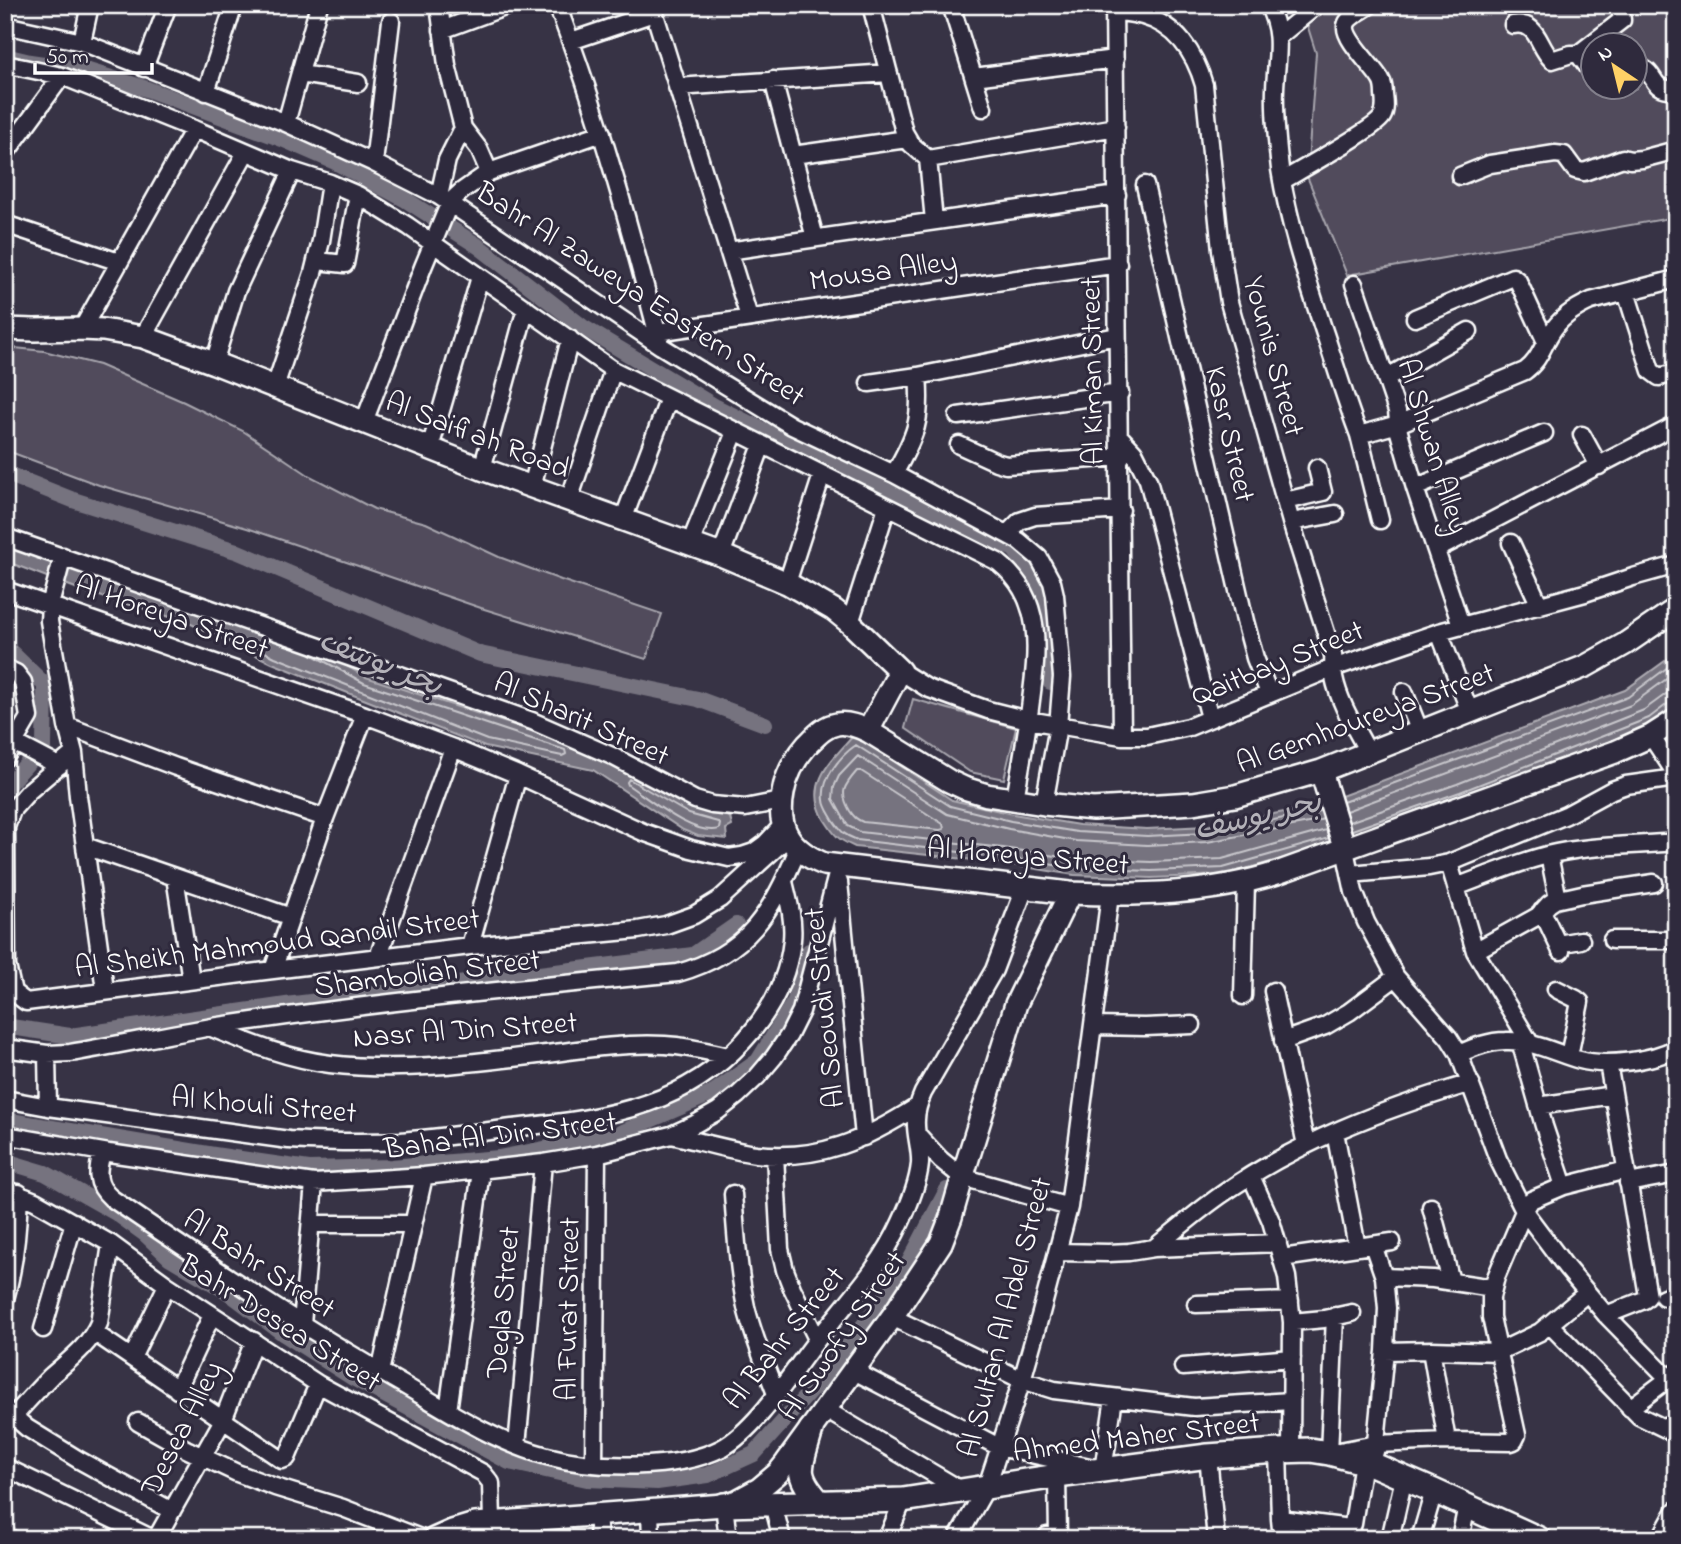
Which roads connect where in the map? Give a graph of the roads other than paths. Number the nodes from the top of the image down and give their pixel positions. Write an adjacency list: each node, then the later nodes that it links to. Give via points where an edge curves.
1 (90, 5): 22 (street)
2 (168, 5): 27 (street)
3 (234, 5): 37 (street)
4 (319, 5): 29 (street)
5 (439, 5): 19 (street)
6 (510, 5): 19 (street)
7 (557, 5): 21 (street)
8 (871, 5): 28 (street)
9 (951, 5): 32 (street)
10 (1268, 5): 20 (street)
11 (1317, 5): 20 (street)
12 (1370, 5): 54 (street, via 1346,28 1383,83 1381,119)
13 (1620, 5): 23 (street, via 1622,20)
14 (1114, 8): 25 (street, Al Kiman Street); 113 (street, Younis Street, via 1171,30 1200,69 1227,289)
15 (653, 9): 21 (street); 35 (street)
16 (391, 22): 50 (street)
17 (5, 25): 22 (street, Bahr Al Zaweya Eastern Street)
18 (1513, 25): 23 (street, via 1532,28 1552,60)
19 (442, 30): 42 (street)
20 (1278, 37): 54 (street, via 1275,89)
21 (571, 41): 43 (street)
22 (82, 42): 27 (street, Bahr Al Zaweya Eastern Street)
23 (1578, 54): 24 (street)
24 (1580, 57)
25 (1115, 59): 32 (street); 40 (street, Al Kiman Street)
26 (7, 67): 31 (street, Bahr Al Zaweya Eastern Street)
27 (144, 68): 37 (street, Bahr Al Zaweya Eastern Street)
28 (888, 73): 33 (street); 44 (street)
29 (300, 74): 34 (street); 39 (street)
30 (1650, 75): 36 (street, via 1664,90)
31 (62, 76): 41 (street, Bahr Al Zaweya Eastern Street); 47 (street)
32 (974, 77): 38 (street)
33 (773, 80): 35 (street); 48 (street)
34 (358, 83)
35 (677, 87): 64 (street)
36 (1676, 89)
37 (206, 92): 39 (street, Bahr Al Zaweya Eastern Street)
38 (983, 108)
39 (286, 124): 50 (street, Bahr Al Zaweya Eastern Street)
40 (1116, 127): 49 (street); 58 (street, Al Kiman Street)
41 (194, 128): 46 (street, Bahr Al Zaweya Eastern Street); 66 (street)
42 (463, 128): 52 (street); 59 (street, via 447,160)
43 (601, 133): 52 (street); 81 (street)
44 (907, 139): 48 (street); 49 (street)
45 (1676, 150): 53 (street, via 1642,159 1623,158 1584,172 1575,170 1564,155 1555,154 1490,164)
46 (246, 152): 51 (street, Bahr Al Zaweya Eastern Street); 79 (street)
47 (5, 154)
48 (793, 155): 62 (street)
49 (928, 159): 60 (street)
50 (374, 163): 59 (street, Bahr Al Zaweya Eastern Street)
51 (292, 171): 55 (street, Bahr Al Zaweya Eastern Street); 83 (street, via 236,291)
52 (489, 172): 59 (street)
53 (1460, 176)
54 (1282, 181): 98 (street, via 1296,246)
55 (330, 183): 57 (street, Bahr Al Zaweya Eastern Street); 65 (street)
56 (1145, 185): 140 (street, Kasr Street, via 1245,621)
57 (358, 195): 63 (street, Bahr Al Zaweya Eastern Street); 65 (street, via 345,264)
58 (1117, 195): 60 (street); 67 (street, Al Kiman Street)
59 (445, 199): 63 (street); 81 (street, Bahr Al Zaweya Eastern Street)
60 (934, 221): 62 (street)
61 (5, 224): 66 (street)
62 (815, 238): 64 (street)
63 (432, 244): 68 (street, Bahr Al Zaweya Eastern Street); 93 (street)
64 (728, 251): 73 (street)
65 (317, 261): 89 (street)
66 (120, 262): 76 (street)
67 (1118, 264): 73 (street, Mousa Alley); 78 (street, Al Kiman Street)
68 (480, 277): 72 (street, Bahr Al Zaweya Eastern Street); 103 (street)
69 (1676, 279): 71 (street)
70 (1354, 284): 87 (street, Al Shwan Alley)
71 (1626, 292): 82 (street, via 1579,306 1560,321); 85 (street, via 1651,371 1659,377)
72 (526, 308): 80 (street, Bahr Al Zaweya Eastern Street); 106 (street)
73 (749, 317): 81 (street, Mousa Alley)
74 (1415, 318): 82 (street, via 1510,277 1518,281)
75 (5, 329): 76 (street, Al Saifiah Road)
76 (82, 329): 79 (street, Al Saifiah Road)
77 (1469, 331): 87 (street)
78 (1117, 336): 86 (street); 90 (street, Al Kiman Street)
79 (144, 337): 83 (street, Al Saifiah Road)
80 (570, 339): 84 (street, Bahr Al Zaweya Eastern Street); 110 (street)
81 (659, 339): 108 (street, Bahr Al Zaweya Eastern Street, via 792,426)
82 (1546, 342): 94 (street, via 1525,371)
83 (214, 363): 89 (street, Al Saifiah Road)
84 (612, 370): 91 (street, Bahr Al Zaweya Eastern Street); 112 (street)
85 (1676, 373)
86 (918, 376): 88 (street); 108 (street, via 916,429)
87 (1386, 378): 94 (street, Al Shwan Alley)
88 (869, 383)
89 (275, 387): 93 (street, Al Saifiah Road)
90 (1120, 393): 92 (street); 100 (street, Al Kiman Street)
91 (669, 398): 96 (street, Bahr Al Zaweya Eastern Street); 117 (street)
92 (958, 416)
93 (364, 422): 103 (street, Al Saifiah Road)
94 (1398, 424): 98 (street); 111 (street, Al Shwan Alley)
95 (1676, 425): 105 (street)
96 (735, 432): 102 (street, Bahr Al Zaweya Eastern Street); 123 (street)
97 (1544, 433): 111 (street)
98 (1359, 435): 118 (street)
99 (1582, 435): 105 (street)
100 (1120, 437): 104 (street, Al Kiman Street); 143 (street, via 1134,452 1148,480)
101 (959, 444): 104 (street, via 1006,465)
102 (762, 445): 109 (street, Bahr Al Zaweya Eastern Street); 125 (street)
103 (430, 448): 106 (street, Al Saifiah Road)
104 (1121, 457): 115 (street, Al Kiman Street)
105 (1599, 466): 124 (street)
106 (482, 468): 110 (street, Al Saifiah Road)
107 (1317, 468): 113 (street, via 1323,492)
108 (894, 474): 120 (street, Bahr Al Zaweya Eastern Street)
109 (822, 475): 114 (street, Bahr Al Zaweya Eastern Street); 128 (street)
110 (532, 487): 112 (street, Al Saifiah Road)
111 (1415, 488): 124 (street, Al Shwan Alley)
112 (569, 500): 117 (street, Al Saifiah Road)
113 (1285, 501): 119 (street, Younis Street)
114 (887, 507): 133 (street); 144 (street, Bahr Al Zaweya Eastern Street, via 998,562 1017,581 1030,604 1036,639)
115 (1121, 510): 120 (street, via 1035,516 1020,521); 150 (street, Al Kiman Street)
116 (1335, 514): 119 (street)
117 (623, 520): 123 (street, Al Saifiah Road)
118 (1380, 520)
119 (1291, 522): 137 (street, Younis Street, via 1333,655)
120 (1007, 534): 147 (street, Bahr Al Zaweya Eastern Street, via 1039,558 1052,582 1062,664)
121 (5, 537): 126 (street, Al Sharit Street)
122 (1511, 543): 131 (street)
123 (690, 544): 125 (street, Al Saifiah Road)
124 (1436, 550): 134 (street, Al Shwan Alley)
125 (720, 555): 128 (street, Al Saifiah Road)
126 (62, 559): 130 (street); 162 (street, Al Sharit Street, via 532,721 612,755 695,800 746,808)
127 (1676, 565): 131 (street, Qaitbay Street)
128 (787, 583): 133 (street, Al Saifiah Road)
129 (5, 590): 130 (street, Al Horeya Street)
130 (50, 605): 142 (street, Al Horeya Street); 146 (street, via 51,638)
131 (1540, 606): 134 (street, Qaitbay Street)
132 (1676, 609): 141 (street, Al Gemhoureya Street, via 1592,663)
133 (850, 623): 138 (street, Al Saifiah Road)
134 (1461, 625): 135 (street, Qaitbay Street)
135 (1439, 632): 137 (street, Qaitbay Street); 141 (street)
136 (5, 668): 152 (street, via 23,682 29,717)
137 (1333, 668): 140 (street, Qaitbay Street); 154 (street, Younis Street, via 1341,698)
138 (900, 671): 144 (street, Qaitbay Street, via 937,692); 148 (street)
139 (1404, 692): 149 (street)
140 (1269, 693): 143 (street, Qaitbay Street)
141 (1470, 712): 149 (street, Al Gemhoureya Street)
142 (365, 715): 153 (street, Al Horeya Street); 164 (street)
143 (1210, 718): 150 (street, Qaitbay Street, via 1169,732)
144 (1028, 720): 147 (street, Qaitbay Street); 161 (street, Bahr Al Zaweya Eastern Street)
145 (1676, 720): 151 (street, Al Horeya Street)
146 (67, 726): 155 (street); 164 (street)
147 (1058, 726): 150 (street, Qaitbay Street); 163 (street, Bahr Al Zaweya Eastern Street)
148 (868, 731): 161 (street, Al Gemhoureya Street, via 964,788); 162 (street, Al Gemhoureya Street, via 837,724 819,732 796,757 785,778)
149 (1420, 732): 154 (street, Al Gemhoureya Street)
150 (1122, 736)
151 (1651, 736): 159 (street); 167 (street, Al Horeya Street)
152 (10, 743): 156 (street); 157 (street)
153 (453, 748): 158 (street, Al Horeya Street); 191 (street)
154 (1368, 752): 160 (street, Al Gemhoureya Street)
155 (74, 753): 157 (street, Al Sheikh Mahmoud Qandil Street); 168 (street)
156 (5, 758)
157 (59, 766): 196 (street, Al Sheikh Mahmoud Qandil Street, via 12,810 6,827 6,966 13,992 26,1002)
158 (518, 775): 165 (street, Al Horeya Street, via 643,832 729,858); 189 (street)
159 (1676, 776): 170 (street, via 1612,790 1566,816)
160 (1324, 778): 163 (street, Al Gemhoureya Street, via 1193,803 1093,809); 167 (street)
161 (1015, 800): 163 (street, Al Gemhoureya Street)
162 (781, 801): 165 (street)
163 (1044, 804)
164 (325, 818): 183 (street)
165 (789, 837): 171 (street, Al Horeya Street, via 810,858); 174 (street, Shamboliah Street); 189 (street, Al Sheikh Mahmoud Qandil Street, via 720,899 666,925)
166 (1676, 842): 169 (street)
167 (1343, 844): 172 (street); 175 (street, Al Horeya Street)
168 (85, 846): 173 (street); 196 (street)
169 (1549, 855): 177 (street); 181 (street)
170 (1449, 863): 172 (street); 177 (street)
171 (838, 870): 178 (street, Al Horeya Street); 185 (street, Baha' Al Din Street); 221 (street, Al Seoudi Street)
172 (1350, 874): 193 (street, via 1366,922)
173 (175, 877): 183 (street); 194 (street)
174 (784, 882): 184 (street, Al Khouli Street); 201 (street, Shamboliah Street, via 764,917 735,947 678,974 522,988)
175 (1246, 882): 180 (street, Al Horeya Street); 198 (street)
176 (1654, 883): 181 (street)
177 (1455, 887): 190 (street)
178 (1025, 888): 179 (street, Al Horeya Street); 214 (street, Al Bahr Street, via 994,970)
179 (1070, 893): 180 (street, Al Horeya Street); 231 (street, Al Swofy Street, via 1016,1004)
180 (1111, 895): 200 (street, Al Sultan Al Adel Street)
181 (1558, 900): 182 (street)
182 (1542, 911): 186 (street, via 1559,947); 190 (street)
183 (291, 917): 192 (street)
184 (792, 921): 185 (street); 208 (street, Al Khouli Street, via 780,988 754,1030)
185 (823, 927): 220 (street, Baha' Al Din Street, via 801,1011 774,1056 718,1111)
186 (1581, 940)
187 (1612, 940): 188 (street)
188 (1676, 940)
189 (470, 946): 191 (street, Al Sheikh Mahmoud Qandil Street)
190 (1475, 951): 203 (street)
191 (378, 957): 192 (street, Al Sheikh Mahmoud Qandil Street)
192 (273, 970): 194 (street, Al Sheikh Mahmoud Qandil Street)
193 (1396, 977): 202 (street, via 1325,1026); 207 (street)
194 (191, 980): 196 (street, Al Sheikh Mahmoud Qandil Street)
195 (1556, 989): 209 (street, via 1580,1002)
196 (106, 990)
197 (1273, 991): 202 (street)
198 (1243, 996)
199 (1192, 1025): 200 (street)
200 (1094, 1026): 237 (street, Al Sultan Al Adel Street)
201 (211, 1027): 206 (street, Shamboliah Street, via 70,1054); 208 (street, Nasr Al Din Street, via 284,1055 354,1066 468,1063 635,1044)
202 (1283, 1041): 222 (street)
203 (1525, 1042): 207 (street, via 1489,1042); 209 (street); 216 (street)
204 (5, 1048): 206 (street, Shamboliah Street)
205 (1676, 1048): 210 (street)
206 (47, 1054): 215 (street)
207 (1459, 1054): 211 (street)
208 (728, 1056): 215 (street, Al Khouli Street, via 673,1093 622,1110 547,1124 401,1140 289,1140)
209 (1569, 1056): 210 (street)
210 (1608, 1063): 212 (street)
211 (1471, 1083): 217 (street); 239 (street, via 1498,1159)
212 (1613, 1095): 216 (street); 232 (street)
213 (5, 1099): 215 (street, Al Khouli Street)
214 (918, 1106): 218 (street, Al Bahr Street); 221 (street)
215 (48, 1107)
216 (1538, 1107): 234 (street)
217 (1335, 1132): 222 (street); 245 (street)
218 (917, 1134): 231 (street); 267 (street, Al Bahr Street, via 920,1164 901,1222 871,1273)
219 (5, 1135): 223 (street, Baha' Al Din Street)
220 (671, 1135): 224 (street, Baha' Al Din Street); 225 (street)
221 (864, 1137): 225 (street, via 821,1151)
222 (1306, 1145): 230 (street)
223 (102, 1152): 233 (street, Baha' Al Din Street); 263 (street, Al Bahr Street, via 98,1177 111,1198)
224 (597, 1154): 226 (street, Baha' Al Din Street); 300 (street, Al Furat Street)
225 (775, 1155): 267 (street, via 780,1249 792,1288)
226 (543, 1163): 227 (street, Baha' Al Din Street); 293 (street, Degla Street)
227 (481, 1171): 229 (street, Baha' Al Din Street); 286 (street)
228 (1676, 1174): 232 (street)
229 (424, 1176): 233 (street, Baha' Al Din Street); 242 (street)
230 (1251, 1176): 246 (street); 247 (street)
231 (962, 1177): 237 (street); 261 (street, Al Swofy Street, via 941,1243)
232 (1627, 1177): 234 (street); 259 (street, via 1648,1296)
233 (314, 1183): 241 (street)
234 (1563, 1186): 239 (street, via 1531,1200)
235 (12, 1191): 240 (street, Bahr Desea Street); 254 (street, via 16,1244)
236 (733, 1194): 281 (street, via 746,1309)
237 (1069, 1207): 248 (street, Al Sultan Al Adel Street)
238 (1431, 1207): 250 (street)
239 (1524, 1212): 252 (street); 253 (street)
240 (74, 1222): 244 (street, Bahr Desea Street); 265 (street)
241 (311, 1224): 242 (street); 263 (street)
242 (414, 1224): 276 (street)
243 (1392, 1242): 245 (street)
244 (111, 1244): 251 (street, Bahr Desea Street); 266 (street)
245 (1365, 1246): 247 (street); 249 (street)
246 (1154, 1248): 247 (street); 248 (street, via 1108,1254)
247 (1280, 1250): 255 (street)
248 (1057, 1252): 278 (street, Al Sultan Al Adel Street)
249 (1384, 1278): 250 (street); 270 (street)
250 (1451, 1281): 252 (street)
251 (167, 1285): 258 (street, Bahr Desea Street); 272 (street)
252 (1493, 1288): 271 (street, via 1491,1317)
253 (1587, 1293): 259 (street); 264 (street)
254 (5, 1299)
255 (1290, 1301): 256 (street); 262 (street)
256 (1195, 1304)
257 (1352, 1312): 260 (street)
258 (212, 1315): 268 (street, Bahr Desea Street); 280 (street)
259 (1606, 1315): 277 (street)
260 (1335, 1316): 262 (street); 296 (street)
261 (892, 1317): 275 (street, Al Swofy Street); 278 (street)
262 (1292, 1322): 273 (street)
263 (302, 1324): 276 (street, Al Bahr Street)
264 (1550, 1325): 271 (street); 284 (street)
265 (43, 1329)
266 (95, 1333): 272 (street); 287 (street)
267 (817, 1339): 281 (street, Al Bahr Street)
268 (254, 1341): 279 (street, Bahr Desea Street); 288 (street, Desea Alley)
269 (1431, 1350): 270 (street); 271 (street); 292 (street)
270 (1385, 1352): 299 (street)
271 (1498, 1352): 292 (street, via 1517,1435 1514,1441)
272 (132, 1358): 280 (street)
273 (1292, 1358): 274 (street); 283 (street)
274 (1183, 1367)
275 (854, 1371): 285 (street, Al Swofy Street); 294 (street)
276 (380, 1372): 286 (street, Al Bahr Street)
277 (1674, 1378): 284 (street)
278 (1022, 1380): 282 (street, via 1054,1390); 294 (street, Al Sultan Al Adel Street)
279 (318, 1384): 288 (street, via 285,1460); 318 (street, Bahr Desea Street, via 484,1473 491,1483)
280 (177, 1390): 288 (street)
281 (776, 1394): 300 (street, Al Bahr Street, via 740,1435 704,1455 638,1465)
282 (1114, 1398): 283 (street, via 1194,1407); 302 (street)
283 (1291, 1401): 295 (street)
284 (1630, 1408): 291 (street)
285 (826, 1410): 290 (street, Al Swofy Street); 306 (street)
286 (448, 1411): 293 (street, Al Bahr Street)
287 (9, 1413): 313 (street, via 79,1460)
288 (223, 1420): 298 (street, Desea Alley)
289 (138, 1422): 298 (street)
290 (811, 1430): 309 (main road, via 801,1473); 310 (street, Al Swofy Street, via 769,1482)
291 (1676, 1434)
292 (1447, 1441): 299 (street)
293 (517, 1446): 300 (street, Al Bahr Street)
294 (999, 1447): 302 (street); 305 (street, Al Sultan Al Adel Street)
295 (1284, 1450): 296 (main road, Ahmed Maher Street); 297 (main road, Ahmed Maher Street); 317 (street)
296 (1329, 1453): 299 (main road, Ahmed Maher Street)
297 (1208, 1456): 302 (main road, Ahmed Maher Street); 332 (street)
298 (203, 1457): 313 (street, Desea Alley); 323 (street)
299 (1371, 1457): 304 (main road, Ahmed Maher Street); 317 (street, via 1352,1527)
300 (594, 1464)
301 (5, 1467): 320 (street)
302 (1103, 1470): 303 (main road, Ahmed Maher Street)
303 (1057, 1476): 305 (main road, Ahmed Maher Street); 331 (street, via 1058,1535)
304 (1404, 1478): 307 (main road, Ahmed Maher Street); 334 (street)
305 (987, 1486): 306 (main road, Ahmed Maher Street); 330 (street, Al Sultan Al Adel Street)
306 (961, 1490): 308 (main road, Ahmed Maher Street)
307 (1434, 1491): 312 (main road, Ahmed Maher Street); 335 (street)
308 (904, 1500): 309 (main road, Ahmed Maher Street); 329 (street)
309 (820, 1503): 311 (main road, Ahmed Maher Street)
310 (724, 1504): 311 (main road, Ahmed Maher Street); 315 (street, Al Swofy Street); 327 (street)
311 (773, 1504): 328 (street)
312 (1467, 1506): 321 (main road, Ahmed Maher Street); 336 (street)
313 (172, 1510): 320 (street, Desea Alley)
314 (1676, 1510): 337 (street)
315 (650, 1511): 316 (street, Al Swofy Street); 326 (street)
316 (597, 1515): 318 (street, Al Swofy Street); 325 (street)
317 (1280, 1519): 333 (street)
318 (492, 1522): 324 (street, Al Swofy Street)
319 (5, 1536): 322 (street)
320 (158, 1538)
321 (1535, 1538)
322 (11, 1539)
323 (423, 1539)
324 (434, 1539)
325 (599, 1539)
326 (651, 1539)
327 (728, 1539)
328 (782, 1539)
329 (887, 1539)
330 (957, 1539)
331 (1047, 1539)
332 (1216, 1539)
333 (1282, 1539)
334 (1390, 1539)
335 (1420, 1539)
336 (1460, 1539)
337 (1660, 1539)

